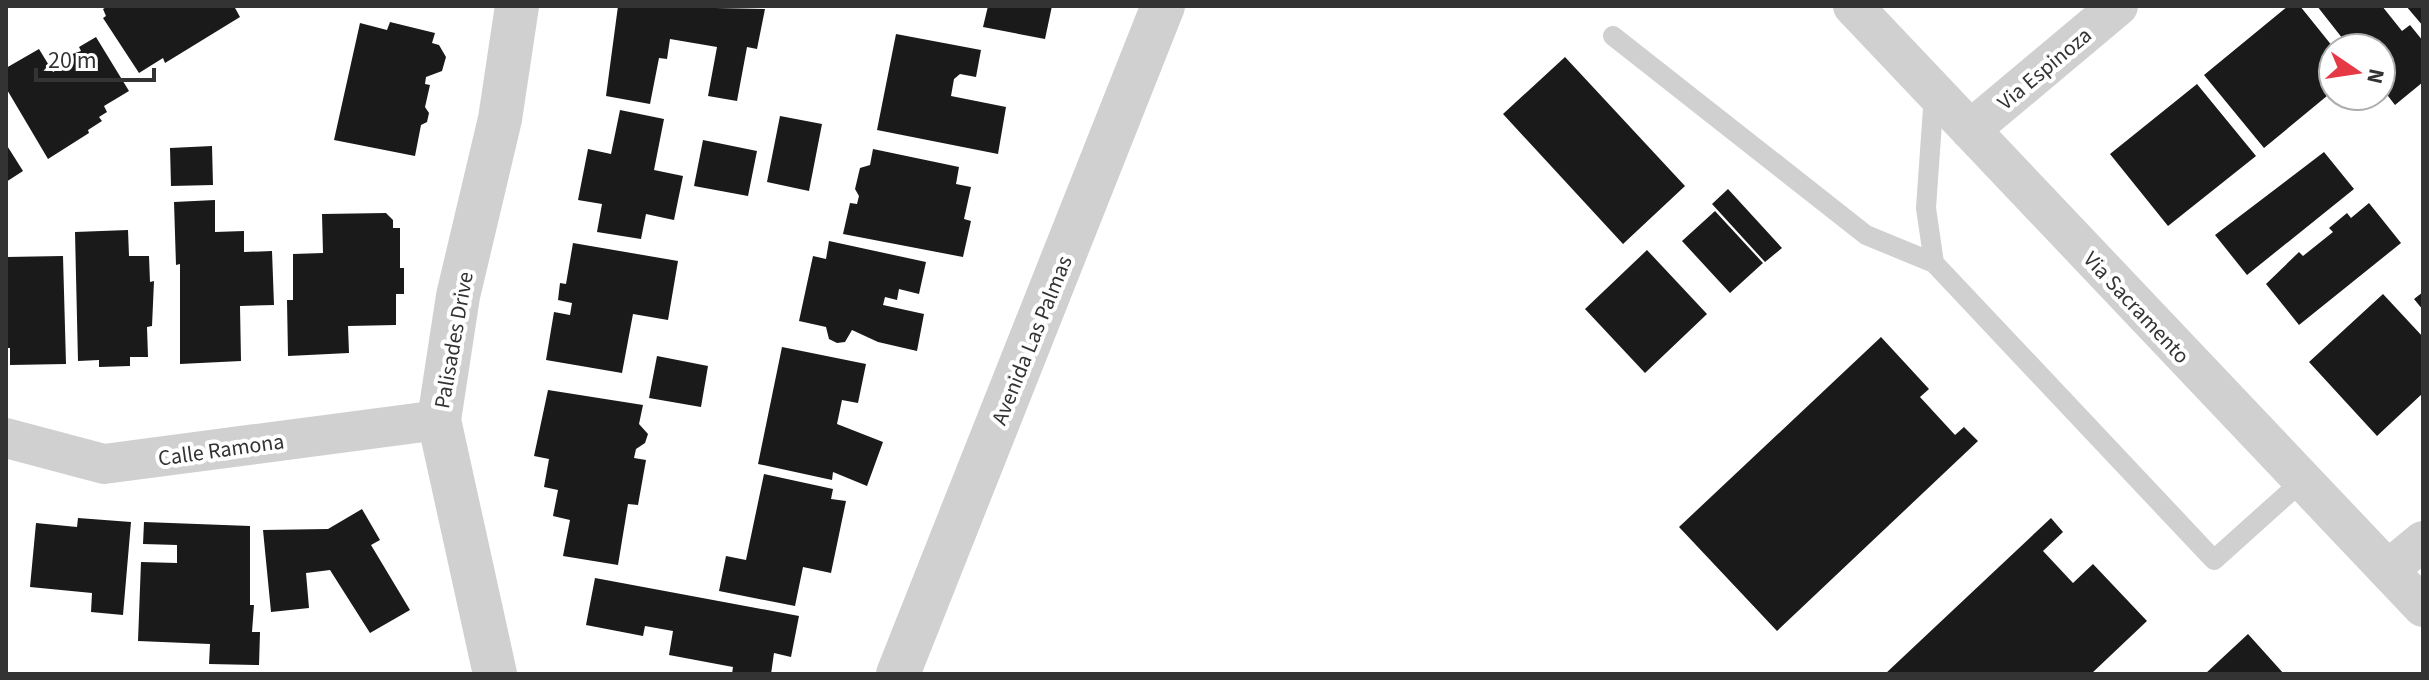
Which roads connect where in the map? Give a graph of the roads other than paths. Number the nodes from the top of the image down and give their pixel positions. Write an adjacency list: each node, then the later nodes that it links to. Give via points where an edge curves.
1 (517, 6): 9 (street, Palisades Drive, via 500,119 458,296)
2 (1163, 6): 16 (street, Avenida Las Palmas)
3 (1853, 6): 6 (street, Via Sacramento)
4 (2118, 6): 7 (street, Via Espinoza)
5 (1613, 36): 8 (lane, via 1866,235)
6 (1934, 94): 7 (street, Via Sacramento); 8 (lane, via 1926,208)
7 (1970, 130): 11 (street, Via Sacramento)
8 (1934, 263): 11 (lane, via 2214,560)
9 (439, 420): 10 (street, Calle Ramona, via 104,464); 15 (street, Palisades Drive)
10 (6, 438)
11 (2302, 481): 13 (street, Via Sacramento)
12 (2423, 541): 13 (street)
13 (2388, 570): 14 (street, Via Sacramento)
14 (2423, 607)
15 (495, 674)
16 (898, 674)

